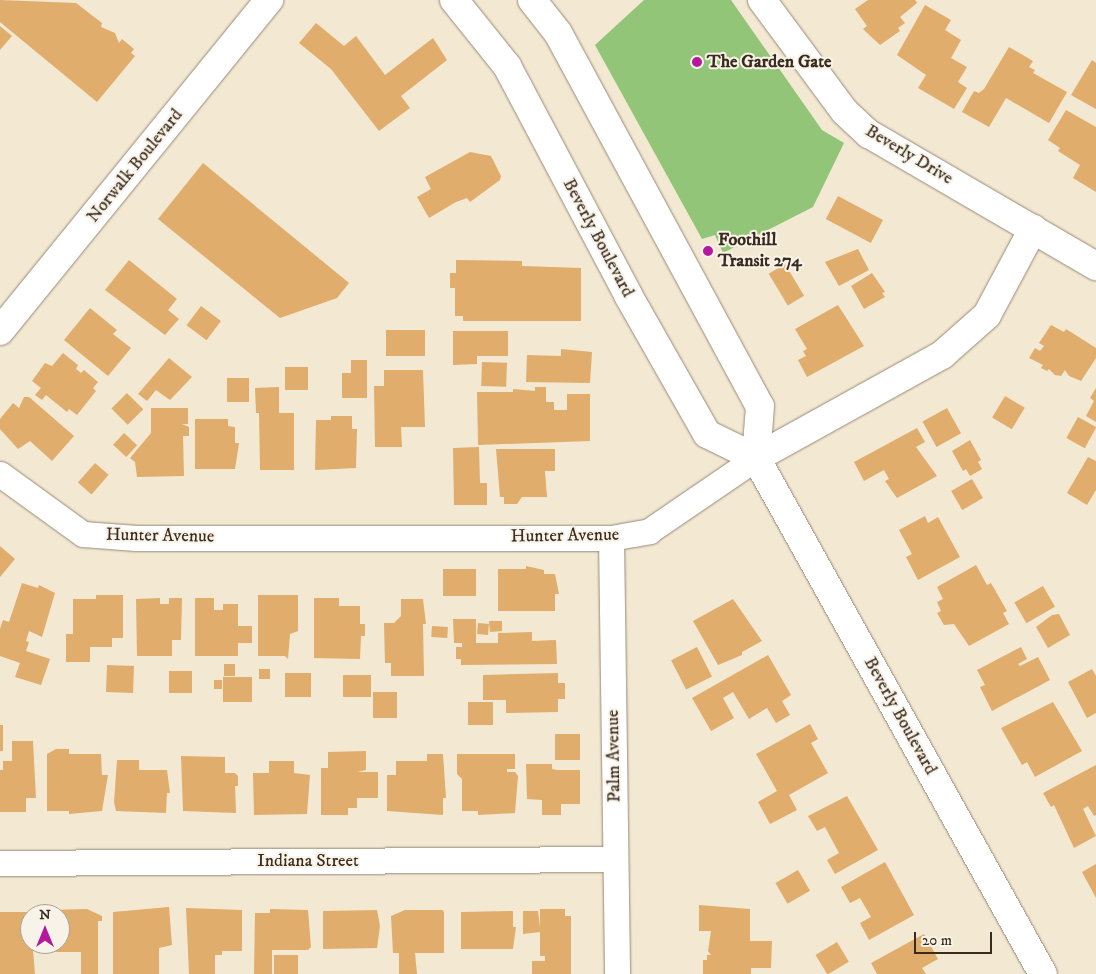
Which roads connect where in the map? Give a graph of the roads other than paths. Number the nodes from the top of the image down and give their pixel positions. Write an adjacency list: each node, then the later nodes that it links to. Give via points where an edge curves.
1 (269, 0): 7 (main road, Norwalk Boulevard)
2 (454, 0): 8 (main road, Beverly Boulevard, via 507,66 628,295 707,434)
3 (532, 0): 8 (main road, via 558,33 760,406)
4 (762, 0): 5 (main road, Beverly Drive, via 844,112 869,134)
5 (1032, 229): 6 (main road, Beverly Drive); 8 (main road, Hunter Avenue, via 987,315 942,355)
6 (1096, 266)
7 (0, 331)
8 (756, 458): 10 (street, Hunter Avenue, via 649,531); 14 (main road, Beverly Boulevard)
9 (0, 474): 10 (street, Hunter Avenue, via 83,534 136,538)
10 (611, 538): 11 (street, Palm Avenue)
11 (615, 859): 12 (street, Indiana Street); 13 (street, Palm Avenue)
12 (0, 863)
13 (617, 974)
14 (1043, 974)

